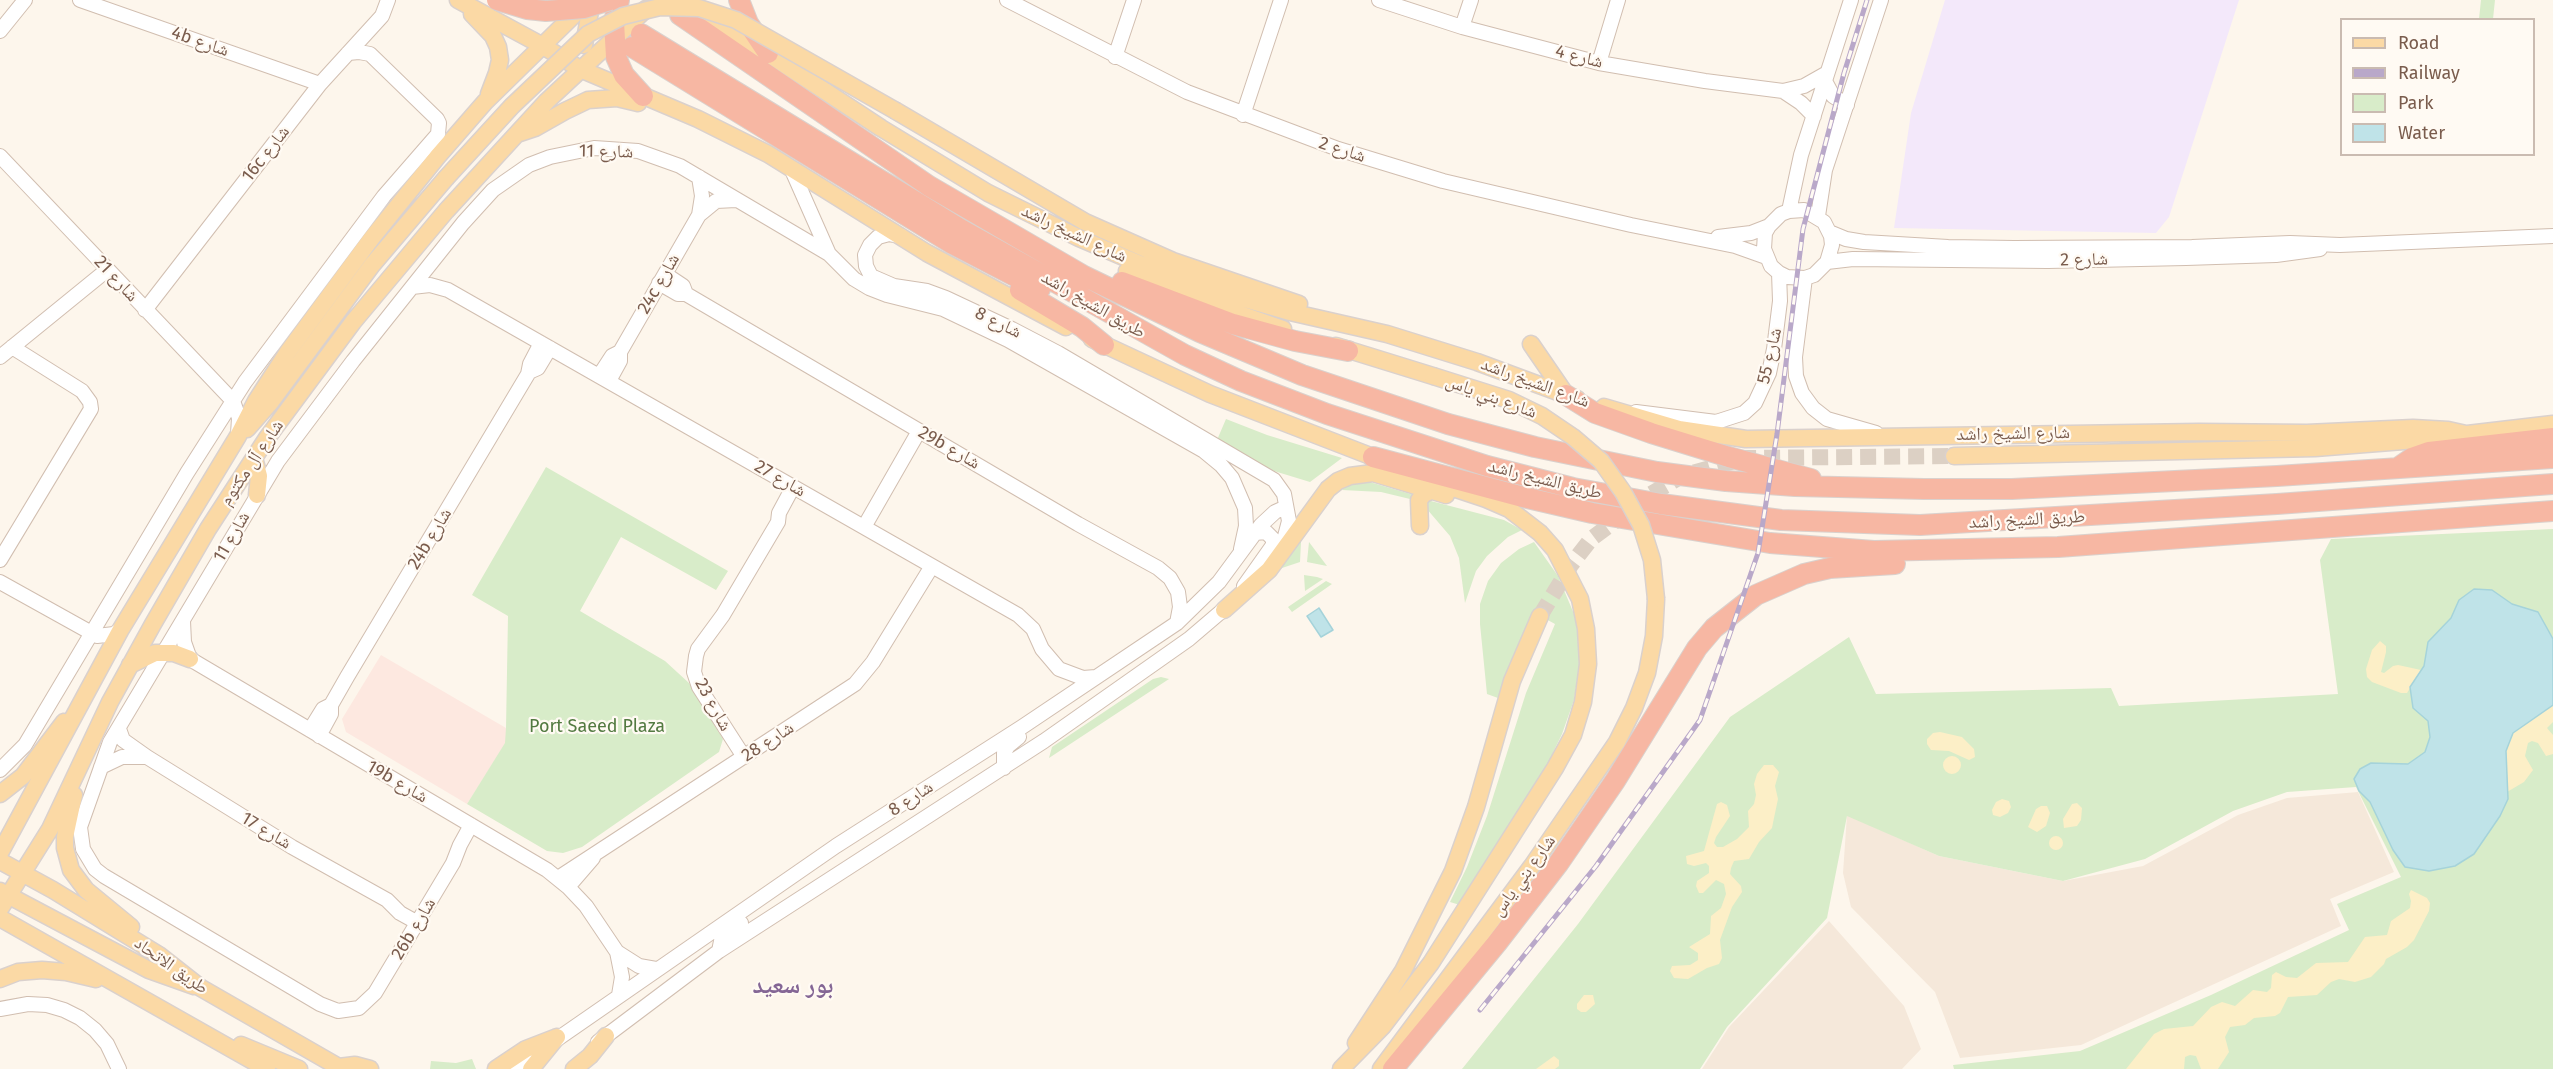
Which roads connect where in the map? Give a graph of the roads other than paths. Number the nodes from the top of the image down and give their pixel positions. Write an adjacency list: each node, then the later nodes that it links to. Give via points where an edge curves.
1 (25, 0): 23 (street)
2 (80, 0): 38 (street, 4b شارع)
3 (388, 0): 22 (street, 16c شارع, via 382,16)
4 (457, 0): 25 (main road); 42 (main road, via 485,26 498,47 497,73)
5 (497, 0): 8 (highway, bridge, via 546,11 585,8)
6 (583, 0): 25 (main road, via 550,32)
7 (591, 0): 27 (main road); 28 (main road, شارع آل مكتوم)
8 (610, 0)
9 (618, 0): 26 (highway)
10 (656, 0): 26 (main road, شارع آل مكتوم)
11 (739, 0): 30 (highway, via 748,23)
12 (1007, 0): 33 (street, شارع 2)
13 (1134, 0): 33 (street)
14 (1281, 0): 44 (street)
15 (1379, 0): 21 (street, شارع 4)
16 (1471, 0): 21 (street)
17 (1618, 0): 24 (street)
18 (1851, 0): 37 (street)
19 (1881, 0): 43 (street)
20 (683, 8): 30 (main road, شارع الشيخ راشد); 69 (highway, طريق الشيخ راشد, via 929,186)
21 (1462, 27): 32 (street, شارع 4)
22 (368, 30): 29 (street, 16c شارع); 31 (street)
23 (0, 31)
24 (1607, 35): 32 (street); 35 (street)
25 (525, 36): 28 (main road)
26 (614, 38): 27 (main road); 36 (main road, شارع آل مكتوم); 40 (highway, via 620,67)
27 (585, 42): 28 (main road); 36 (main road)
28 (543, 46): 34 (main road, شارع آل مكتوم); 36 (main road)
29 (348, 53): 31 (street); 38 (street, 16c شارع)
30 (768, 53): 51 (main road, شارع الشيخ راشد)
31 (370, 54): 86 (street, via 437,118 438,134 384,196)
32 (1575, 56): 35 (street, شارع 4)
33 (1115, 57): 44 (street, شارع 2)
34 (529, 60): 41 (main road, via 547,55 556,60 557,73); 42 (main road, شارع آل مكتوم)
35 (1599, 63): 39 (street, شارع 4)
36 (580, 69): 40 (main road); 41 (main road, شارع آل مكتوم)
37 (1826, 77): 39 (street, شارع 4); 43 (street, via 1833,96); 45 (street)
38 (320, 84): 74 (street, 16c شارع)
39 (1783, 91): 45 (street, شارع 4)
40 (643, 96): 46 (main road)
41 (547, 101): 47 (main road, شارع آل مكتوم)
42 (485, 102): 84 (main road, شارع آل مكتوم, via 377,230)
43 (1847, 105): 55 (street, via 1825,170)
44 (1243, 115): 60 (street, شارع 2, via 1437,180)
45 (1814, 116): 53 (street)
46 (698, 119): 47 (main road, via 601,98 576,105); 49 (main road)
47 (516, 134): 95 (main road, شارع آل مكتوم, via 383,284)
48 (0, 156): 67 (street, شارع 21)
49 (790, 166): 58 (main road); 63 (street)
50 (699, 177): 52 (street, شارع 11); 54 (street, 24c شارع); 64 (street, شارع 11, via 659,157 616,148 550,156 529,165 493,190)
51 (988, 193): 75 (main road, شارع الشيخ راشد, via 1079,238 1172,276 1268,306); 81 (main road, شارع بني ياس, via 1032,225 1135,274)
52 (738, 200): 54 (street, 24c شارع, via 716,201); 63 (street, شارع 11)
53 (1789, 211): 55 (street, via 1804,210); 56 (street)
54 (699, 215): 71 (street, 24c شارع)
55 (1818, 216): 57 (street)
56 (1768, 226): 60 (street, شارع 2, via 1742,236); 65 (street, via 1763,241)
57 (1829, 232): 62 (street, شارع 2, via 1855,241 1948,247); 66 (street, via 1832,245)
58 (901, 236): 78 (main road, via 1019,303); 103 (street, شارع 8, via 889,234 870,244 865,255 871,276 894,286 946,298 1058,354 1274,480 1284,495)
59 (2553, 236): 62 (street, شارع 2)
60 (1699, 238): 65 (street, شارع 2, via 1743,247)
61 (951, 243): 76 (highway, via 1077,308); 76 (highway, طريق الشيخ راشد, via 636,40); 78 (highway, via 982,268 1076,323)
62 (2340, 245): 66 (street, شارع 2, via 2292,254 2223,257)
63 (829, 254): 112 (street, via 840,268 869,288 958,315 1204,451 1232,478 1245,508 1246,526)
64 (436, 257): 72 (street, شارع 11); 73 (street, via 438,275)
65 (1766, 257): 68 (street)
66 (1827, 262): 70 (street)
67 (107, 270): 74 (street, شارع 21); 80 (street)
68 (1779, 273): 70 (street); 87 (street, شارع 55, via 1780,301 1769,373 1755,403 1744,413 1702,422 1647,412)
69 (1084, 276): 81 (highway, via 1119,280 1264,333); 99 (highway, طريق الشيخ راشد, via 1268,362 1448,424 1657,472 1760,484)
70 (1805, 278): 92 (street, شارع 55, via 1795,357 1802,393 1827,419)
71 (662, 279): 83 (street, 24c شارع, via 620,352 612,356); 89 (street, 29b شارع, via 678,294 686,294)
72 (412, 287): 73 (street, شارع 27, via 430,285); 102 (street, شارع 11, via 288,447)
73 (448, 290): 79 (street, شارع 27)
74 (145, 310): 86 (street, شارع 21)
75 (1341, 323): 85 (main road, شارع الشيخ راشد, via 1444,351); 91 (main road, bridge, via 1120,238 1043,199 736,20 699,8 660,7 623,16 588,34 512,106 446,178 337,310 263,412)
76 (1157, 341): 105 (highway, طريق الشيخ راشد, via 1298,404 1487,466 1617,497)
77 (1531, 344): 85 (main road)
78 (1104, 345): 94 (main road, via 1264,416)
79 (546, 346): 83 (street, شارع 27); 129 (street, 24b شارع, via 530,364 530,372 331,705 323,709)
80 (12, 347): 82 (street); 113 (street, via 82,392 91,409)
81 (1348, 351): 171 (main road, شارع بني ياس, bridge, via 1509,400 1573,437 1601,461 1641,525 1652,560 1656,598 1647,673 1617,742 1532,866)
82 (0, 357)
83 (604, 379): 100 (street, شارع 27)
84 (262, 390): 86 (street); 91 (main road, شارع آل مكتوم)
85 (1566, 395): 87 (main road, شارع الشيخ راشد); 99 (highway, via 1595,412 1651,434)
86 (233, 401): 91 (street, via 239,418); 121 (street)
87 (1619, 412): 92 (main road, شارع الشيخ راشد, via 1724,437)
88 (2550, 429): 90 (main road); 97 (highway, via 2429,452)
89 (920, 431): 108 (street); 119 (street, 29b شارع, via 1158,568 1178,592)
90 (2466, 434): 92 (main road, شارع الشيخ راشد, via 2413,428 2307,433); 93 (main road, via 2315,448)
91 (238, 436): 120 (main road, شارع آل مكتوم)
92 (1886, 436)
93 (1954, 456)
94 (1373, 457): 106 (main road, via 1388,467 1498,504); 111 (highway, via 1523,498 1759,541 1874,551)
95 (254, 458): 102 (main road, via 259,476); 124 (main road, شارع آل مكتوم)
96 (2553, 458): 97 (highway, طريق الشيخ راشد)
97 (2396, 470): 99 (highway, طريق الشيخ راشد, via 2012,489)
98 (2553, 484): 105 (highway, طريق الشيخ راشد, via 1966,523)
99 (1846, 488)
100 (796, 489): 108 (street, شارع 27); 130 (street, شارع 23, via 785,517 778,522 719,621 702,658 702,678)
101 (1431, 491): 106 (main road); 107 (main road, via 1419,500); 116 (main road, via 1373,473 1338,481 1328,489 1269,570)
102 (257, 495): 118 (street, شارع 11)
103 (1286, 507): 109 (street, شارع 8, via 1268,517); 116 (street, شارع 8, via 1289,521 1284,540 1262,571)
104 (2553, 511): 110 (highway)
105 (1781, 520): 111 (highway, via 1830,537)
106 (1529, 524): 170 (main road, via 1555,550 1580,599 1588,664 1573,735 1431,963 1383,1026)
107 (1420, 526)
108 (864, 527): 114 (street, شارع 27)
109 (1255, 533): 112 (street, شارع 8); 116 (street, via 1266,532 1273,545)
110 (2058, 547): 111 (highway); 172 (highway, via 2016,558 1830,568 1779,583 1734,610 1697,648 1615,781 1558,864)
111 (1979, 549)
112 (1238, 559): 119 (street, شارع 8)
113 (0, 560)
114 (928, 564): 126 (street, شارع 27, via 1026,621 1059,669 1071,675); 130 (street, شارع 28, via 919,590 855,684)
115 (0, 582): 121 (street)
116 (1229, 605): 133 (street, شارع 8, via 1172,652)
117 (1540, 616): 169 (main road, via 1512,681 1476,807 1438,905 1384,1003)
118 (183, 619): 122 (street, شارع 11); 123 (street)
119 (1177, 623): 125 (street, شارع 8)
120 (121, 629): 121 (street, via 106,637); 127 (main road, شارع آل مكتوم)
121 (91, 634): 134 (street, via 25,745)
122 (164, 653): 123 (main road); 124 (main road, via 146,656); 128 (street, شارع 11)
123 (190, 659): 129 (street, 19b شارع)
124 (129, 666): 135 (main road, شارع آل مكتوم)
125 (1111, 668): 126 (street, شارع 8); 133 (street, via 1097,686 1008,746)
126 (1096, 677): 141 (street, شارع 8)
127 (79, 710): 136 (main road, via 54,733 23,776); 138 (main road, شارع آل مكتوم)
128 (118, 729): 131 (street, شارع 17, via 123,740); 132 (street, شارع 11)
129 (314, 733): 137 (street, 19b شارع)
130 (747, 755): 142 (street, شارع 28, via 594,856)
131 (147, 757): 132 (street, via 122,757); 145 (street, شارع 17, via 292,847 387,900 400,912)
132 (101, 767): 153 (street, شارع 11, via 80,827 83,849 95,869 328,1008 359,1008)
133 (1004, 768): 146 (street, شارع 8)
134 (0, 770)
135 (75, 775): 140 (main road, شارع آل مكتوم, via 50,829); 148 (main road, via 65,837 71,870 86,890)
136 (0, 794)
137 (475, 828): 142 (street, 19b شارع); 145 (street, 26b شارع, via 460,845)
138 (0, 853)
139 (0, 861): 140 (main road, طريق الاتحاد)
140 (22, 873): 143 (main road, شارع آل مكتوم); 148 (main road, طريق الاتحاد)
141 (799, 873): 146 (street, via 771,902 722,936); 149 (street, شارع 8)
142 (563, 882): 147 (street, 19b شارع, via 586,906)
143 (3, 898): 152 (main road, via 149,970)
144 (0, 918): 151 (main road, طريق الاتحاد)
145 (421, 919): 153 (street, 26b شارع)
146 (720, 951): 156 (street, شارع 8)
147 (617, 952): 149 (street, 19b شارع, via 639,966); 154 (street, 19b شارع, via 622,977)
148 (159, 955): 152 (main road, طريق الاتحاد)
149 (656, 969): 154 (street, شارع 8)
150 (0, 979): 151 (main road, via 18,972 42,970)
151 (115, 984): 158 (main road, طريق الاتحاد)
152 (201, 988): 159 (main road, طريق الاتحاد)
153 (375, 993)
154 (619, 995): 157 (street, شارع 8)
155 (0, 1009): 160 (street, via 46,1005 81,1018 107,1044)
156 (606, 1036): 167 (street, شارع 8); 168 (main road)
157 (557, 1037): 164 (main road, via 526,1049); 165 (street, شارع 8); 166 (main road)
158 (214, 1038): 161 (main road, طريق الاتحاد); 162 (main road)
159 (341, 1068): 163 (main road, via 355,1065)
160 (119, 1069)
161 (267, 1069)
162 (299, 1069)
163 (370, 1069)
164 (495, 1069)
165 (514, 1069)
166 (531, 1069)
167 (564, 1069)
168 (574, 1069)
169 (1336, 1069)
170 (1341, 1069)
171 (1381, 1069)
172 (1392, 1069)

